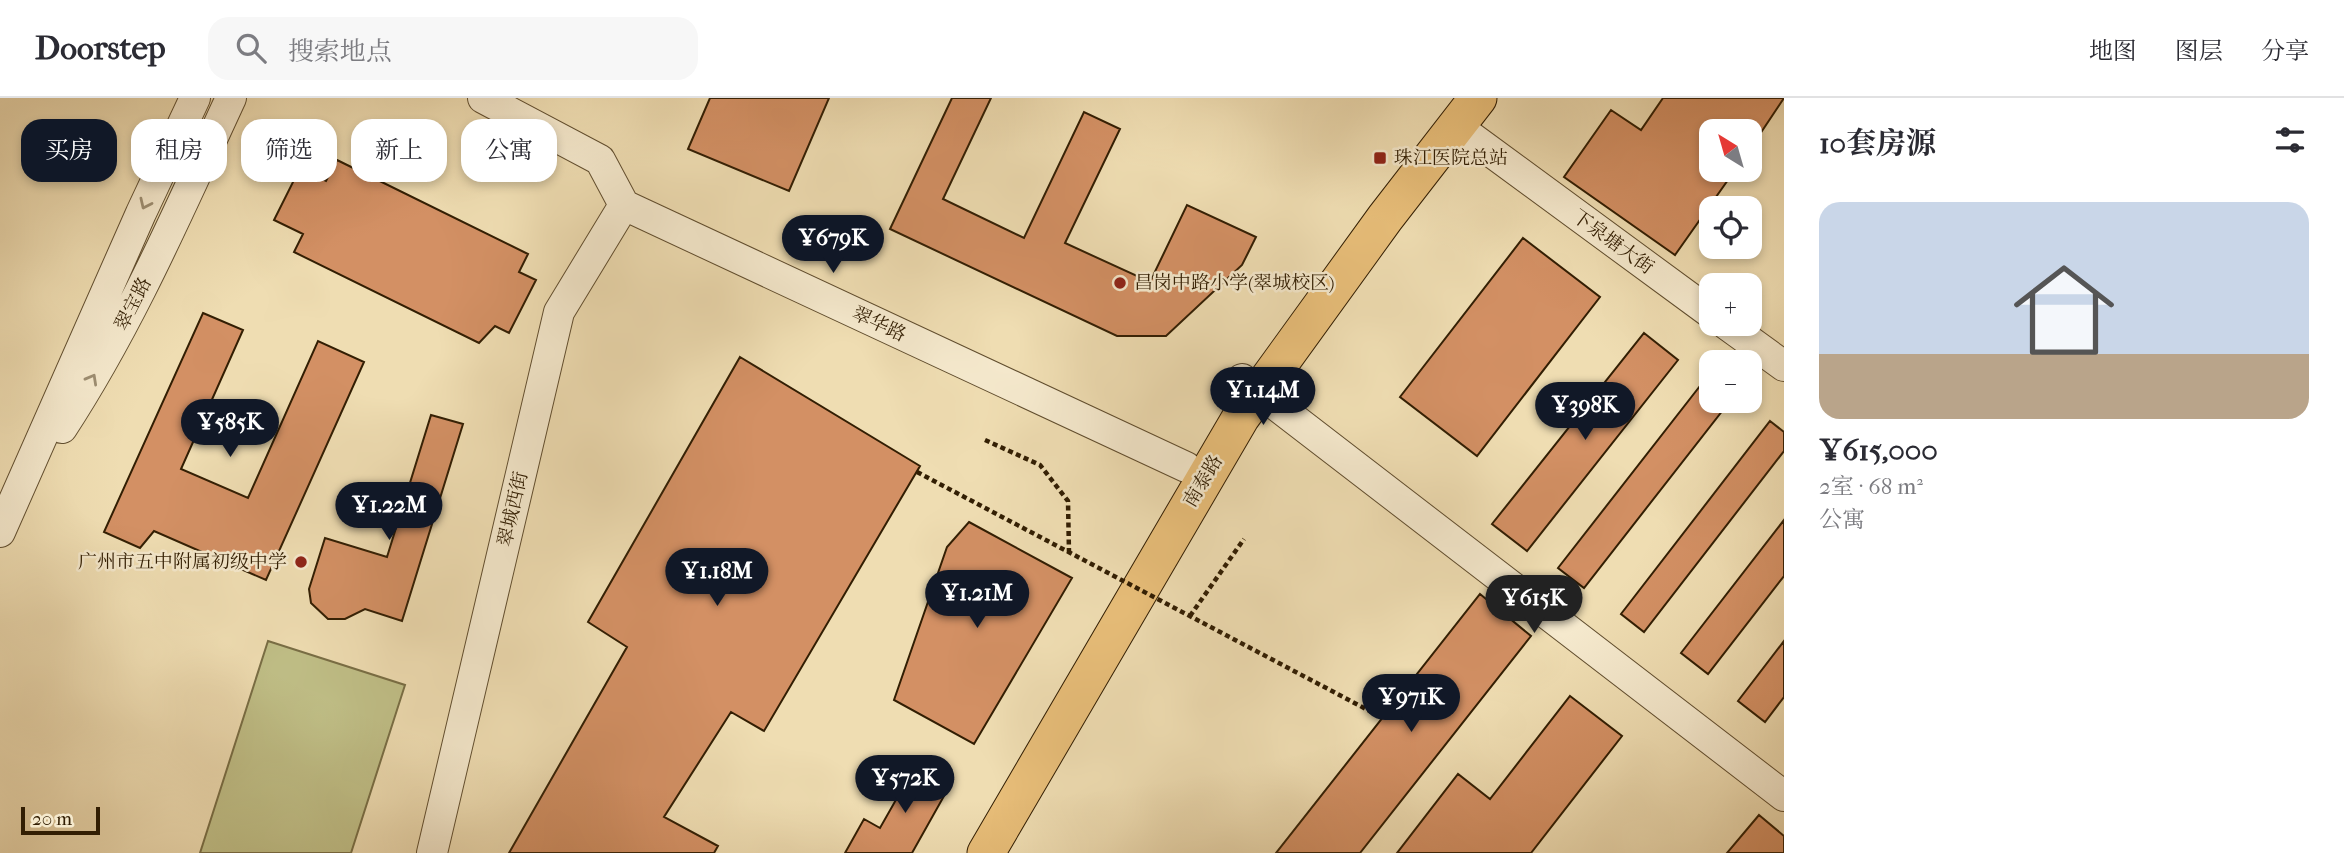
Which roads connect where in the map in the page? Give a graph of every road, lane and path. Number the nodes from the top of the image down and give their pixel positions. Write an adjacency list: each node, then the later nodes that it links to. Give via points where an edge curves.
1 (195, 98): 14 (street, 翠宝路, one-way to 14)
2 (231, 98): 14 (street, 翠宝路, one-way to 2, via 136,302)
3 (483, 98): 6 (street, via 600,160)
4 (1478, 98): 5 (main road, 南泰路)
5 (1451, 112): 7 (street, 下泉塘大街, via 1516,170); 10 (main road, 南泰路, via 1385,218)
6 (624, 205): 12 (street, 翠华路); 21 (street, 翠城西街, via 559,312)
7 (1699, 304)
8 (1743, 336): 9 (street)
9 (1784, 366)
10 (1250, 386): 12 (main road, 南泰路); 20 (street); 23 (main road, 南泰路, via 1241,417)
11 (985, 440): 17 (path, via 1040,464 1068,501)
12 (1186, 467): 22 (main road, 南泰路)
13 (917, 472): 17 (path, bridge)
14 (16, 499): 15 (street, 翠宝路)
15 (0, 532)
16 (1244, 538): 18 (path)
17 (1069, 553): 18 (path, bridge)
18 (1190, 616): 19 (path, bridge)
19 (1382, 718)
20 (1784, 796)
21 (435, 840)
22 (963, 853)
23 (986, 853)

